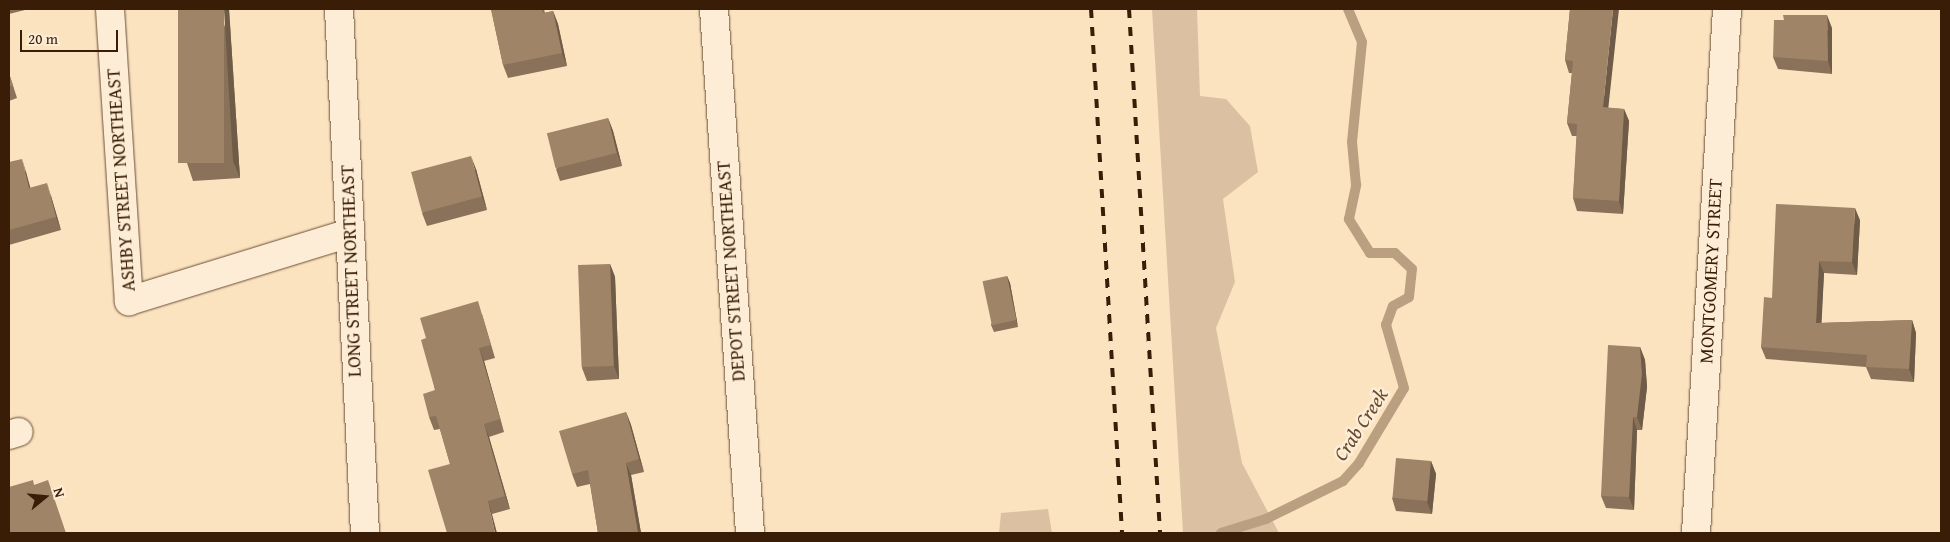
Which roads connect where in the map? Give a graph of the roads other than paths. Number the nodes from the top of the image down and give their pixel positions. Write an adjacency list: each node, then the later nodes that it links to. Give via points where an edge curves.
1 (110, 9): 5 (street, ASHBY STREET NORTHEAST, via 129,301)
2 (339, 9): 5 (street, LONG STREET NORTHEAST)
3 (714, 9): 7 (street, DEPOT STREET NORTHEAST)
4 (1727, 9): 8 (street, MONTGOMERY STREET)
5 (350, 233): 6 (street, LONG STREET NORTHEAST)
6 (365, 533)
7 (750, 533)
8 (1696, 533)

